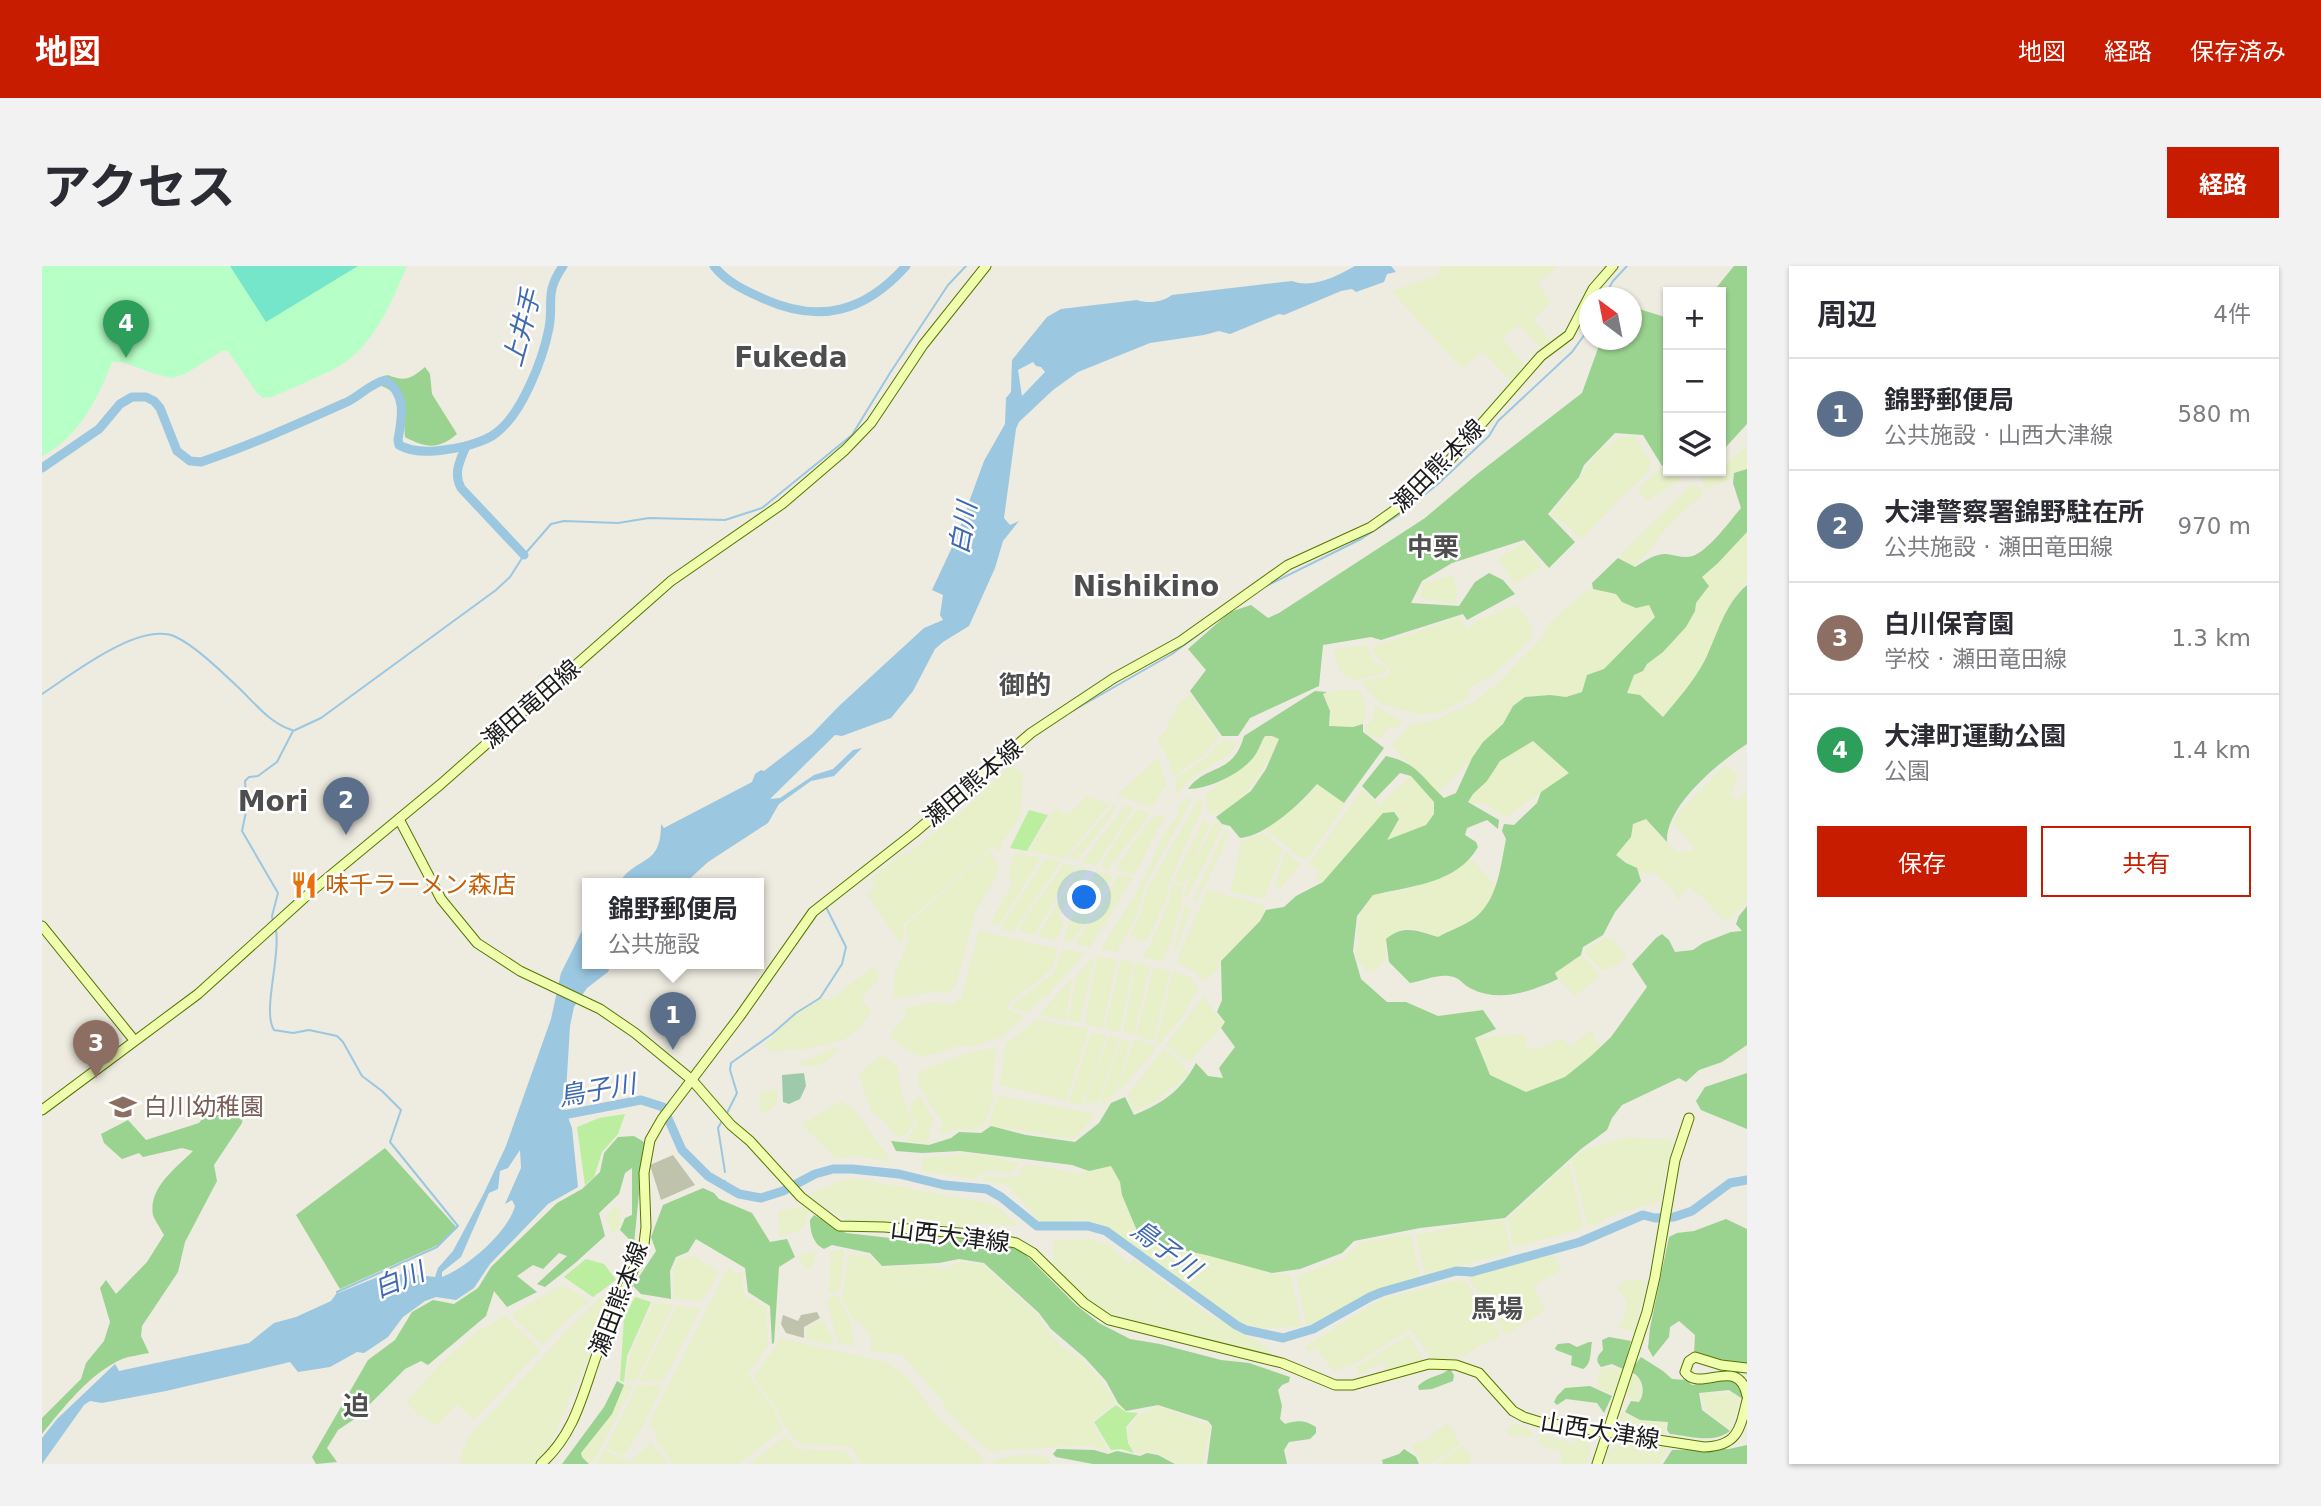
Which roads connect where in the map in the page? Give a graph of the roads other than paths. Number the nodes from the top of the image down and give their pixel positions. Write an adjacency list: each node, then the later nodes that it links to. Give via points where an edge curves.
1 (986, 266): 3 (main road, 瀬田竜田線, via 930,335 871,423 845,450 782,504 671,581)
2 (1614, 266): 6 (main road, 瀬田熊本線, via 1593,289 1569,335 1541,356 1448,462 1397,510 1353,537 1288,565 1181,641 1031,733 813,912)
3 (399, 819): 5 (main road, 瀬田竜田線, via 198,994); 6 (main road, 山西大津線, via 441,899 464,930 520,971 600,1009)
4 (42, 926): 5 (main road)
5 (134, 1040): 7 (main road, 瀬田竜田線)
6 (692, 1080): 11 (main road, 山西大津線, via 799,1195 839,1226 972,1234 1016,1243 1033,1253 1099,1315 1123,1324 1261,1357 1344,1387 1429,1364 1457,1365 1479,1373 1524,1417); 12 (main road, 瀬田熊本線, via 650,1140 643,1244 575,1420)
7 (42, 1110)
8 (1689, 1118): 11 (main road, via 1675,1160 1647,1312)
9 (1747, 1368): 10 (main road, 山西大津線, via 1695,1357 1685,1372 1697,1381 1736,1378 1744,1385)
10 (1747, 1398): 11 (main road, 山西大津線, via 1737,1433 1718,1446)
11 (1608, 1432): 13 (main road)
12 (541, 1464)
13 (1597, 1464)

